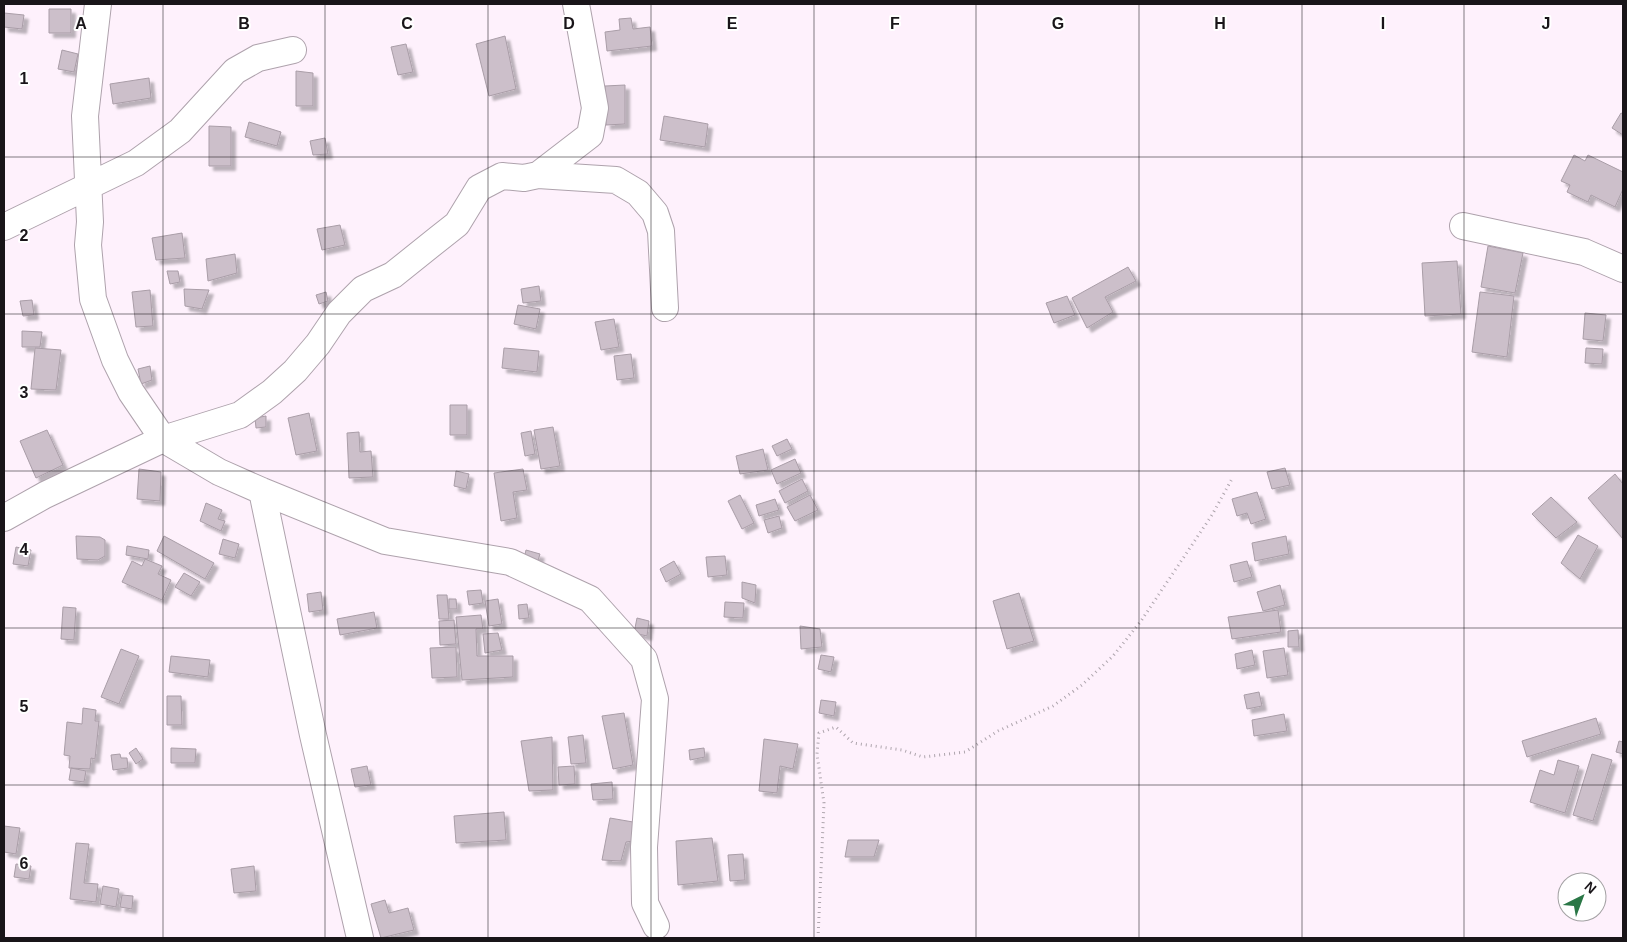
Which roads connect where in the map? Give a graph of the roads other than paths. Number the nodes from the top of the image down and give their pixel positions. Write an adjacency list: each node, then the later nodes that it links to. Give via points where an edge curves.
1 (98, 4): 5 (street, via 88,68 85,116)
2 (576, 4): 4 (street, via 595,108 592,126 590,134)
3 (293, 50): 5 (street, via 258,58 235,71 180,131 136,163)
4 (538, 175): 9 (street, via 616,180 638,193 655,213 661,231); 10 (street, via 524,178 502,176 479,188 457,224 393,275 363,289 339,313 296,371 240,415)
5 (88, 188): 7 (street); 10 (street, via 88,245 97,313 131,392)
6 (1463, 226): 8 (street, via 1584,252)
7 (4, 227)
8 (1623, 269)
9 (665, 308)
10 (163, 439): 11 (street, via 219,472); 12 (street)
11 (262, 491): 13 (street, via 385,541 510,562 590,599 632,644 644,659 654,699 644,846 644,903); 14 (street)
12 (4, 518)
13 (656, 926)
14 (360, 938)

